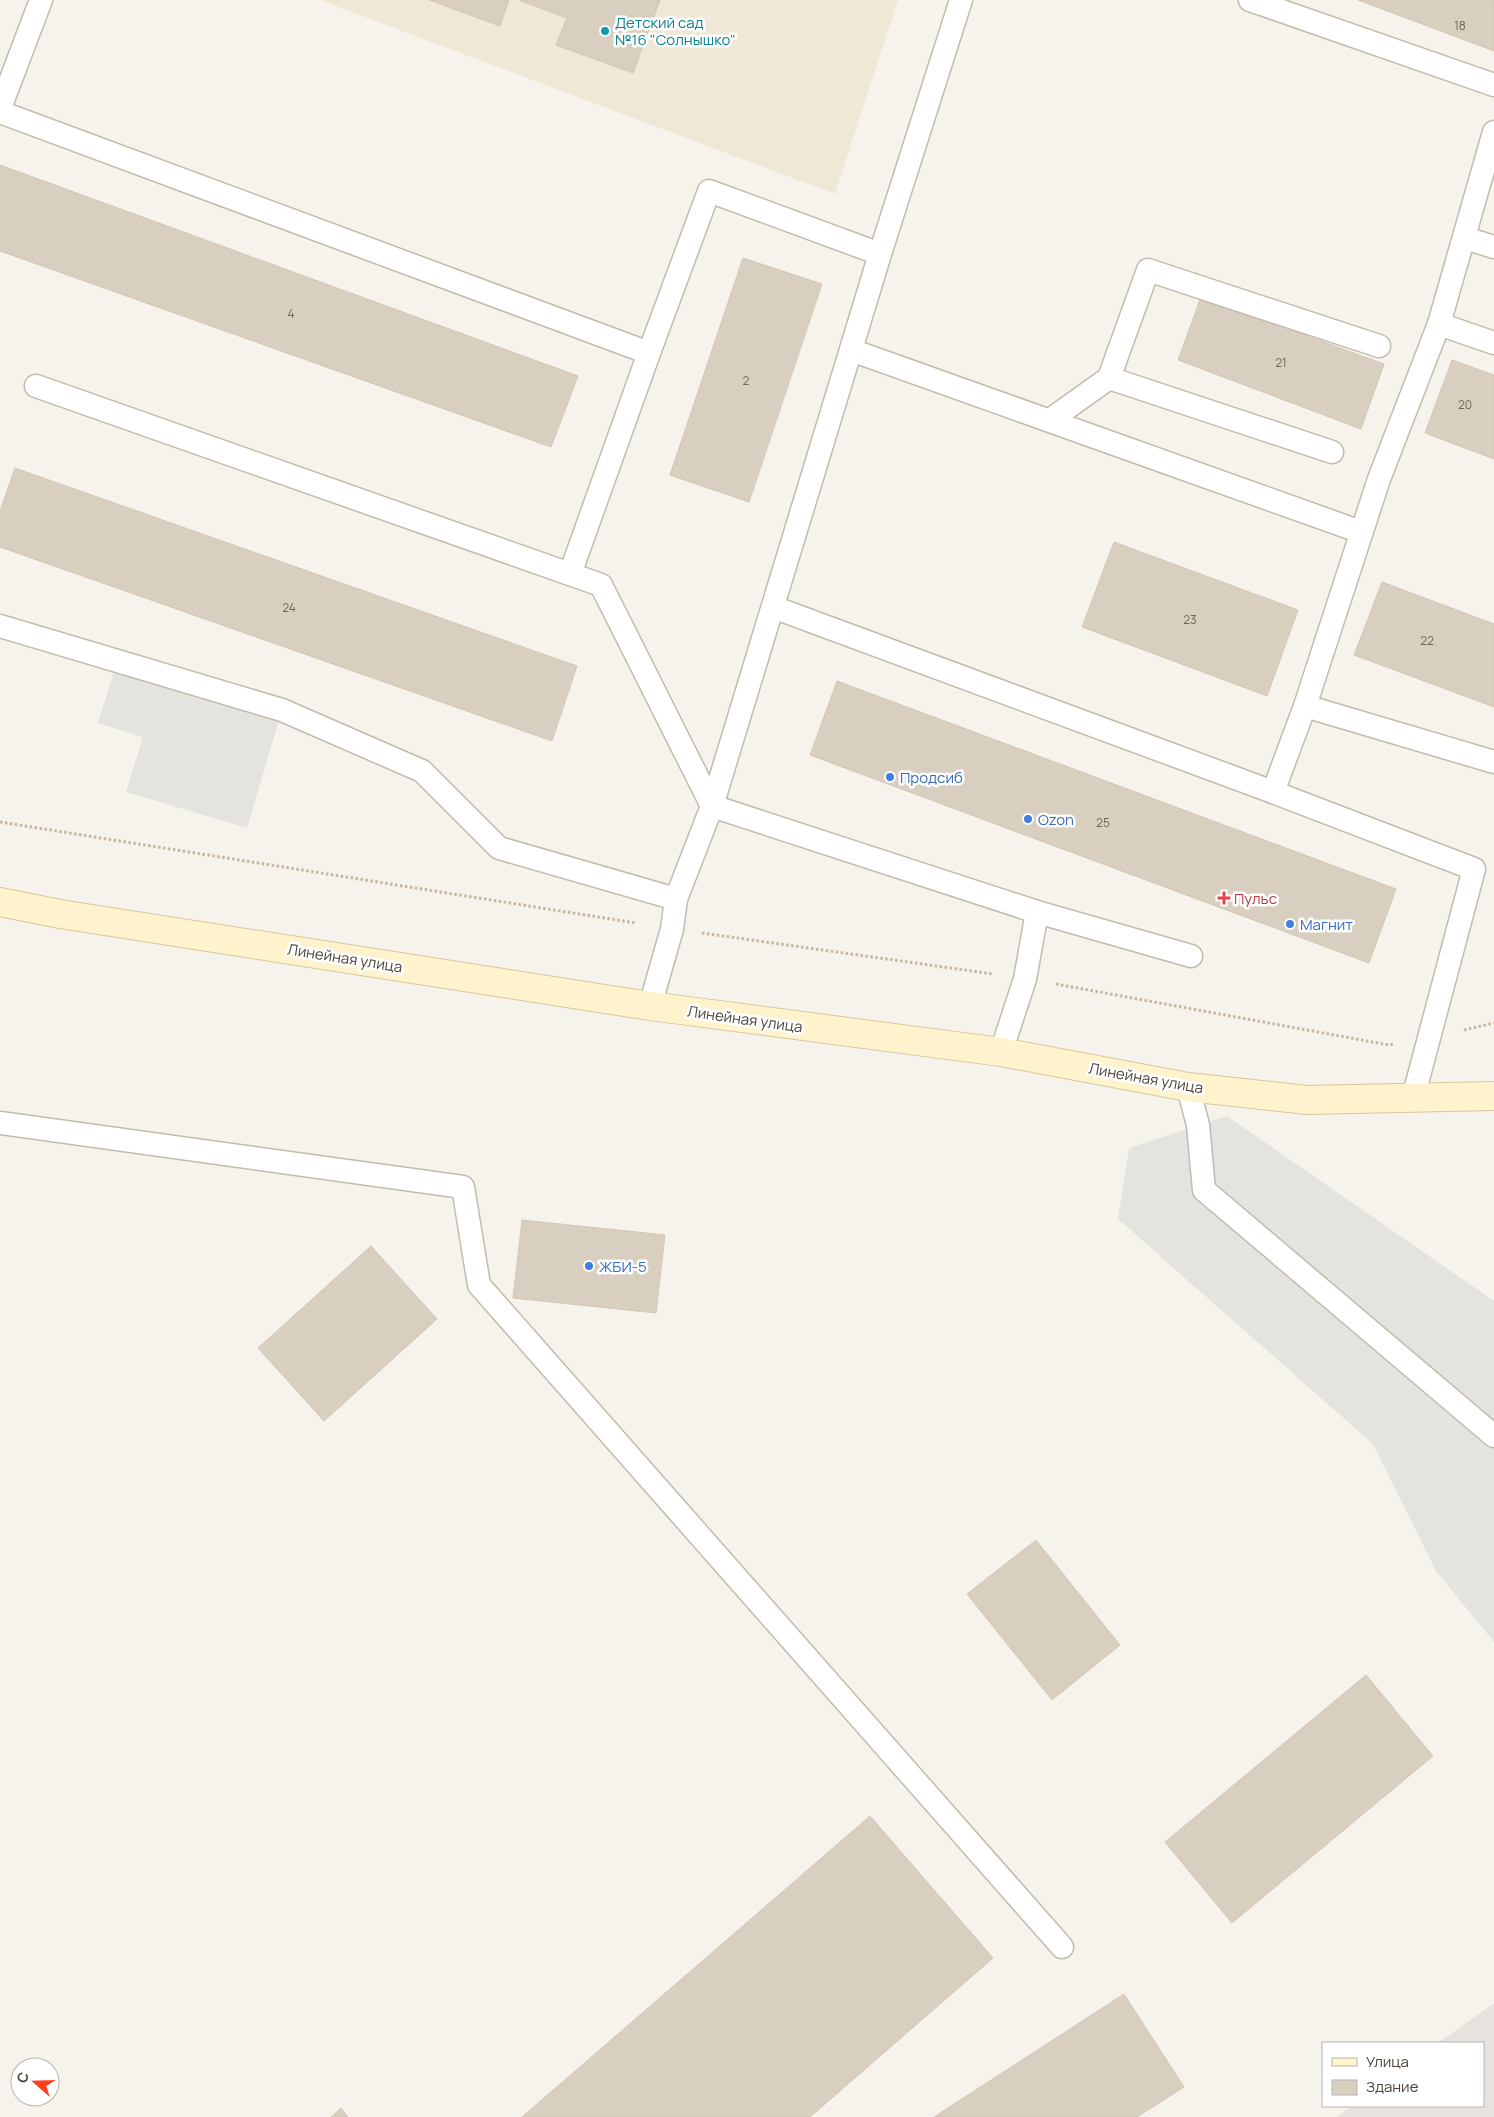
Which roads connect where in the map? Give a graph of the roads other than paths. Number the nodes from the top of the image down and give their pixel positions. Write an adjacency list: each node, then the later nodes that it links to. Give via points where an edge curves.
1 (41, 0): 5 (lane)
2 (961, 0): 10 (lane)
3 (1250, 0): 4 (lane)
4 (1494, 85)
5 (0, 108)
6 (0, 112): 15 (lane)
7 (1494, 132): 8 (lane)
8 (1465, 238): 9 (lane); 11 (lane)
9 (1494, 247)
10 (880, 254): 14 (lane); 15 (lane, via 710,191)
11 (1439, 324): 12 (lane); 20 (lane, via 1378,479)
12 (1494, 342)
13 (1379, 346): 16 (lane, via 1148,270)
14 (851, 350): 18 (lane); 22 (lane)
15 (649, 353): 21 (lane)
16 (1109, 378): 18 (lane); 19 (lane)
17 (36, 386): 21 (lane)
18 (1050, 420): 20 (lane)
19 (1332, 452)
20 (1361, 532): 24 (lane)
21 (570, 574): 27 (lane, via 601,585)
22 (773, 608): 26 (lane); 27 (lane)
23 (0, 626): 28 (lane, via 282,710 422,771 500,848)
24 (1305, 706): 25 (lane); 26 (lane)
25 (1494, 762)
26 (1273, 792): 36 (lane, via 1474,869)
27 (712, 806): 28 (lane); 30 (lane)
28 (676, 898): 32 (lane, via 672,929)
29 (0, 902): 32 (main road, Линейная улица)
30 (1037, 912): 31 (lane); 33 (lane, via 1024,979)
31 (1191, 956)
32 (650, 1006): 33 (main road, Линейная улица)
33 (1001, 1052): 34 (main road, Линейная улица)
34 (1188, 1087): 36 (main road, Линейная улица, via 1307,1100); 38 (lane, via 1198,1125 1204,1190)
35 (1494, 1096): 36 (main road, Линейная улица)
36 (1413, 1098)
37 (0, 1123): 39 (lane, via 463,1187 479,1285)
38 (1494, 1436)
39 (1062, 1947)

